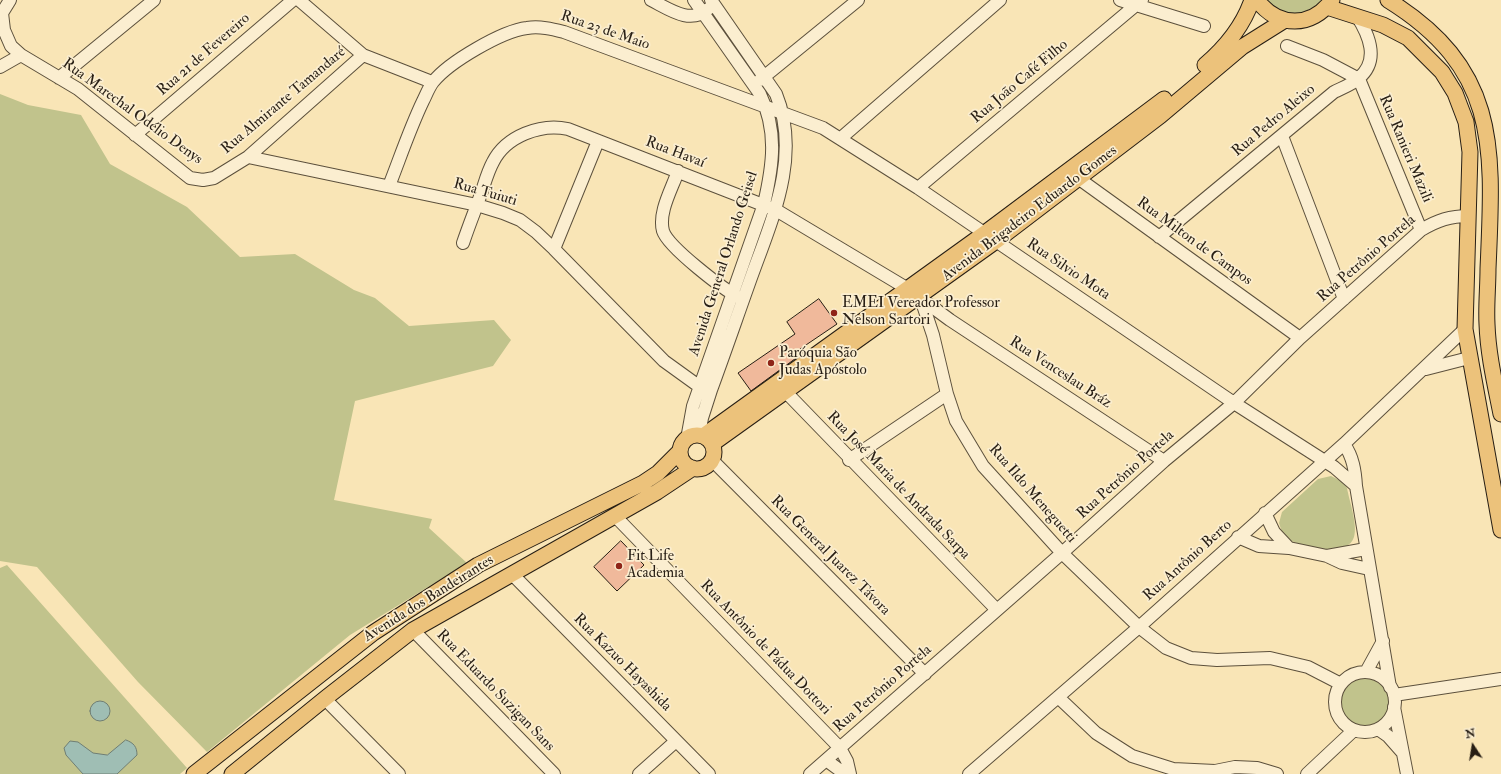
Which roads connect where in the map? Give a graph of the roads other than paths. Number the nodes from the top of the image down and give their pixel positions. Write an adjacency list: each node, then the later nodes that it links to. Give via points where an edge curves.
1 (10, 0): 23 (street, Rua Marechal Odélio Denys, via 2,13 4,30 11,46)
2 (154, 0): 27 (street)
3 (293, 0): 33 (street, Rua 21 de Fevereiro)
4 (298, 0): 24 (street)
5 (651, 0): 17 (street, via 677,14 687,16)
6 (694, 0): 17 (street, Avenida General Orlando Geisel)
7 (858, 0): 26 (street)
8 (1000, 0): 35 (street)
9 (1120, 0): 15 (street)
10 (1252, 0): 39 (main road, Avenida Brigadeiro Eduardo Gomes, via 1234,35 1219,53)
11 (1257, 0): 20 (main road, via 1265,10)
12 (1388, 0): 18 (main road)
13 (1402, 0): 18 (street)
14 (714, 1): 17 (street); 26 (street, Avenida General Orlando Geisel)
15 (1140, 3): 21 (street); 42 (street, Rua João Café Filho)
16 (1330, 4): 19 (main road); 20 (main road, via 1321,13 1307,19)
17 (704, 13): 30 (street, Avenida General Orlando Geisel)
18 (1411, 14): 65 (main road, via 1445,43 1480,101 1486,120 1491,186 1486,323)
19 (1357, 16): 28 (street, Rua Pedro Aleixo, via 1368,36 1371,48 1368,69); 46 (main road, via 1383,24 1408,38 1442,72 1455,93 1466,122 1470,152)
20 (1285, 20): 39 (main road, Avenida Brigadeiro Eduardo Gomes, via 1242,47 1160,116)
21 (1204, 26)
22 (1287, 46): 28 (street, via 1323,60)
23 (21, 55): 25 (street); 27 (street, Rua Marechal Odélio Denys)
24 (363, 55): 29 (street); 37 (street, Rua Almirante Tamandaré)
25 (0, 67)
26 (766, 76): 30 (street); 32 (street, Avenida General Orlando Geisel)
27 (59, 78): 33 (street, Rua Marechal Odélio Denys, via 78,89)
28 (1358, 79): 34 (street, Rua Pedro Aleixo, via 1334,92); 47 (street, Rua Ranieri Mazili)
29 (432, 82): 31 (street, Rua 23 de Maio, via 452,65 493,40 527,28 545,28 564,32); 41 (street, Rua 23 de Maio)
30 (755, 85): 31 (street, Avenida General Orlando Geisel)
31 (766, 108): 32 (street, Rua Silvio Mota); 43 (street, Avenida General Orlando Geisel, via 773,147 771,173)
32 (783, 112): 35 (street, Rua Silvio Mota); 45 (street, Avenida General Orlando Geisel, via 786,127 784,176)
33 (135, 135): 40 (street, Rua Marechal Odélio Denys, via 190,178)
34 (1282, 136): 49 (street, Rua Pedro Aleixo); 54 (street)
35 (841, 138): 42 (street, Rua Silvio Mota)
36 (598, 141): 38 (street, Rua Havaí); 44 (street, Rua Havaí, via 556,126 529,132 501,150 492,163); 51 (street)
37 (248, 157): 40 (street, Rua Almirante Tamandaré, via 214,178); 41 (street, Rua Tuiuti)
38 (678, 171): 43 (street, Rua Havaí); 53 (street, via 662,216 663,232 673,245)
39 (1074, 175): 48 (main road, Avenida Brigadeiro Eduardo Gomes); 49 (street, Rua Milton de Campos)
40 (204, 180)
41 (389, 186): 44 (street, Rua Tuiuti)
42 (918, 188): 48 (street, Rua Silvio Mota)
43 (764, 204): 45 (street, Rua Havaí); 53 (street, Avenida General Orlando Geisel)
44 (477, 205): 50 (street, Rua Havaí); 51 (street, Rua Tuiuti, via 520,220)
45 (776, 210): 52 (street, Rua Havaí); 53 (street, Avenida General Orlando Geisel)
46 (1469, 216): 47 (street, Rua Petrônio Portela, via 1451,216); 56 (main road)
47 (1421, 230): 54 (street, Rua Petrônio Portela)
48 (990, 237): 52 (main road, Avenida Brigadeiro Eduardo Gomes); 64 (street, Rua Silvio Mota)
49 (1159, 237): 58 (street, Rua Milton de Campos)
50 (463, 243)
51 (554, 249): 61 (street, Rua Tuiuti, via 664,361)
52 (914, 293): 55 (street, Rua Venceslau Bráz); 57 (street, Rua Ildo Meneguetti); 62 (main road, Avenida Brigadeiro Eduardo Gomes)
53 (738, 297): 61 (street, Avenida General Orlando Geisel); 66 (street, Avenida General Orlando Geisel)
54 (1344, 299): 58 (street, Rua Petrônio Portela)
55 (950, 320): 57 (street, via 940,326); 70 (street, Rua Venceslau Bráz)
56 (1465, 329): 59 (main road); 60 (street, Rua Antônio Berto)
57 (933, 335): 63 (street, Rua Ildo Meneguetti)
58 (1300, 338): 64 (street, Rua Petrônio Portela)
59 (1469, 358): 60 (street, Rua Antônio Berto); 76 (main road)
60 (1425, 369): 67 (street, Rua Antônio Berto)
61 (700, 387): 66 (street, Avenida General Orlando Geisel, via 694,406)
62 (781, 388): 66 (main road, Avenida Brigadeiro Eduardo Gomes); 69 (street, Rua José Maria de Andrada Sarpa)
63 (947, 394): 69 (street); 80 (street, Rua Ildo Meneguetti, via 956,421 983,466)
64 (1234, 403): 70 (street, Rua Petrônio Portela); 71 (street, Rua Silvio Mota)
65 (1501, 414)
66 (696, 441): 68 (main road, via 714,455); 72 (main road, via 683,462); 92 (main road, Avenida dos Bandeirantes, via 642,483 478,565 373,633)
67 (1344, 444): 71 (street, Rua Antônio Berto); 73 (street, via 1353,461)
68 (712, 460): 72 (main road, Avenida dos Bandeirantes, via 704,467); 89 (street, Rua General Juarez Távora)
69 (849, 460): 84 (street, Rua José Maria de Andrada Sarpa)
70 (1164, 461): 80 (street, Rua Petrônio Portela)
71 (1324, 462): 73 (street, Rua Silvio Mota); 74 (street, Rua Antônio Berto)
72 (692, 468): 75 (main road, Avenida dos Bandeirantes)
73 (1356, 486): 79 (street)
74 (1265, 513): 77 (street, Rua Antônio Berto); 78 (street, via 1274,532)
75 (615, 516): 83 (main road, Avenida dos Bandeirantes); 99 (street, Rua Antônio de Pádua Dottori)
76 (1501, 530)
77 (1238, 537): 78 (street, via 1259,546); 85 (street, Rua Antônio Berto)
78 (1289, 548): 81 (street)
79 (1366, 549): 81 (street); 82 (street)
80 (1062, 553): 84 (street, Rua Petrônio Portela); 85 (street, Rua Ildo Meneguetti)
81 (1327, 556): 82 (street, via 1342,563)
82 (1369, 569): 87 (street)
83 (512, 574): 86 (main road, Avenida dos Bandeirantes); 98 (street, Rua Kazuo Hayashida)
84 (997, 610): 89 (street, Rua Petrônio Portela)
85 (1139, 627): 91 (street, Rua Ildo Meneguetti, via 1166,648 1191,658 1270,658 1308,667); 94 (street, Rua Antônio Berto)
86 (413, 630): 95 (main road, Avenida dos Bandeirantes); 106 (street, Rua Eduardo Suzigan Sans)
87 (1382, 641): 88 (street); 93 (street)
88 (1366, 672): 91 (street, via 1352,675); 93 (street, via 1380,676)
89 (925, 674): 99 (street, Rua Petrônio Portela)
90 (1501, 680): 93 (street)
91 (1341, 684): 97 (street, via 1335,697 1336,711 1343,723)
92 (297, 693): 102 (main road, via 272,723 228,759 225,766); 104 (main road, Avenida dos Bandeirantes)
93 (1393, 696): 96 (street, via 1388,720); 100 (street)
94 (1058, 697): 103 (street, Rua Antônio Berto); 112 (street, via 1096,733 1132,756 1173,769 1215,772 1235,767 1256,768)
95 (325, 699): 102 (main road, Avenida dos Bandeirantes); 105 (street)
96 (1378, 729): 97 (street, via 1366,732); 100 (street, via 1388,736)
97 (1354, 730): 113 (street)
98 (676, 741): 107 (street); 108 (street, Rua Kazuo Hayashida)
99 (840, 748): 101 (street, Rua Petrônio Portela); 111 (street, Rua Antônio de Pádua Dottori)
100 (1403, 754): 114 (street)
101 (826, 760): 109 (street, Rua Petrônio Portela); 110 (street)
102 (238, 772)
103 (975, 772)
104 (194, 774)
105 (399, 774)
106 (554, 774)
107 (639, 774)
108 (709, 774)
109 (810, 774)
110 (845, 774)
111 (850, 774)
112 (1277, 774)
113 (1307, 774)
114 (1407, 774)

